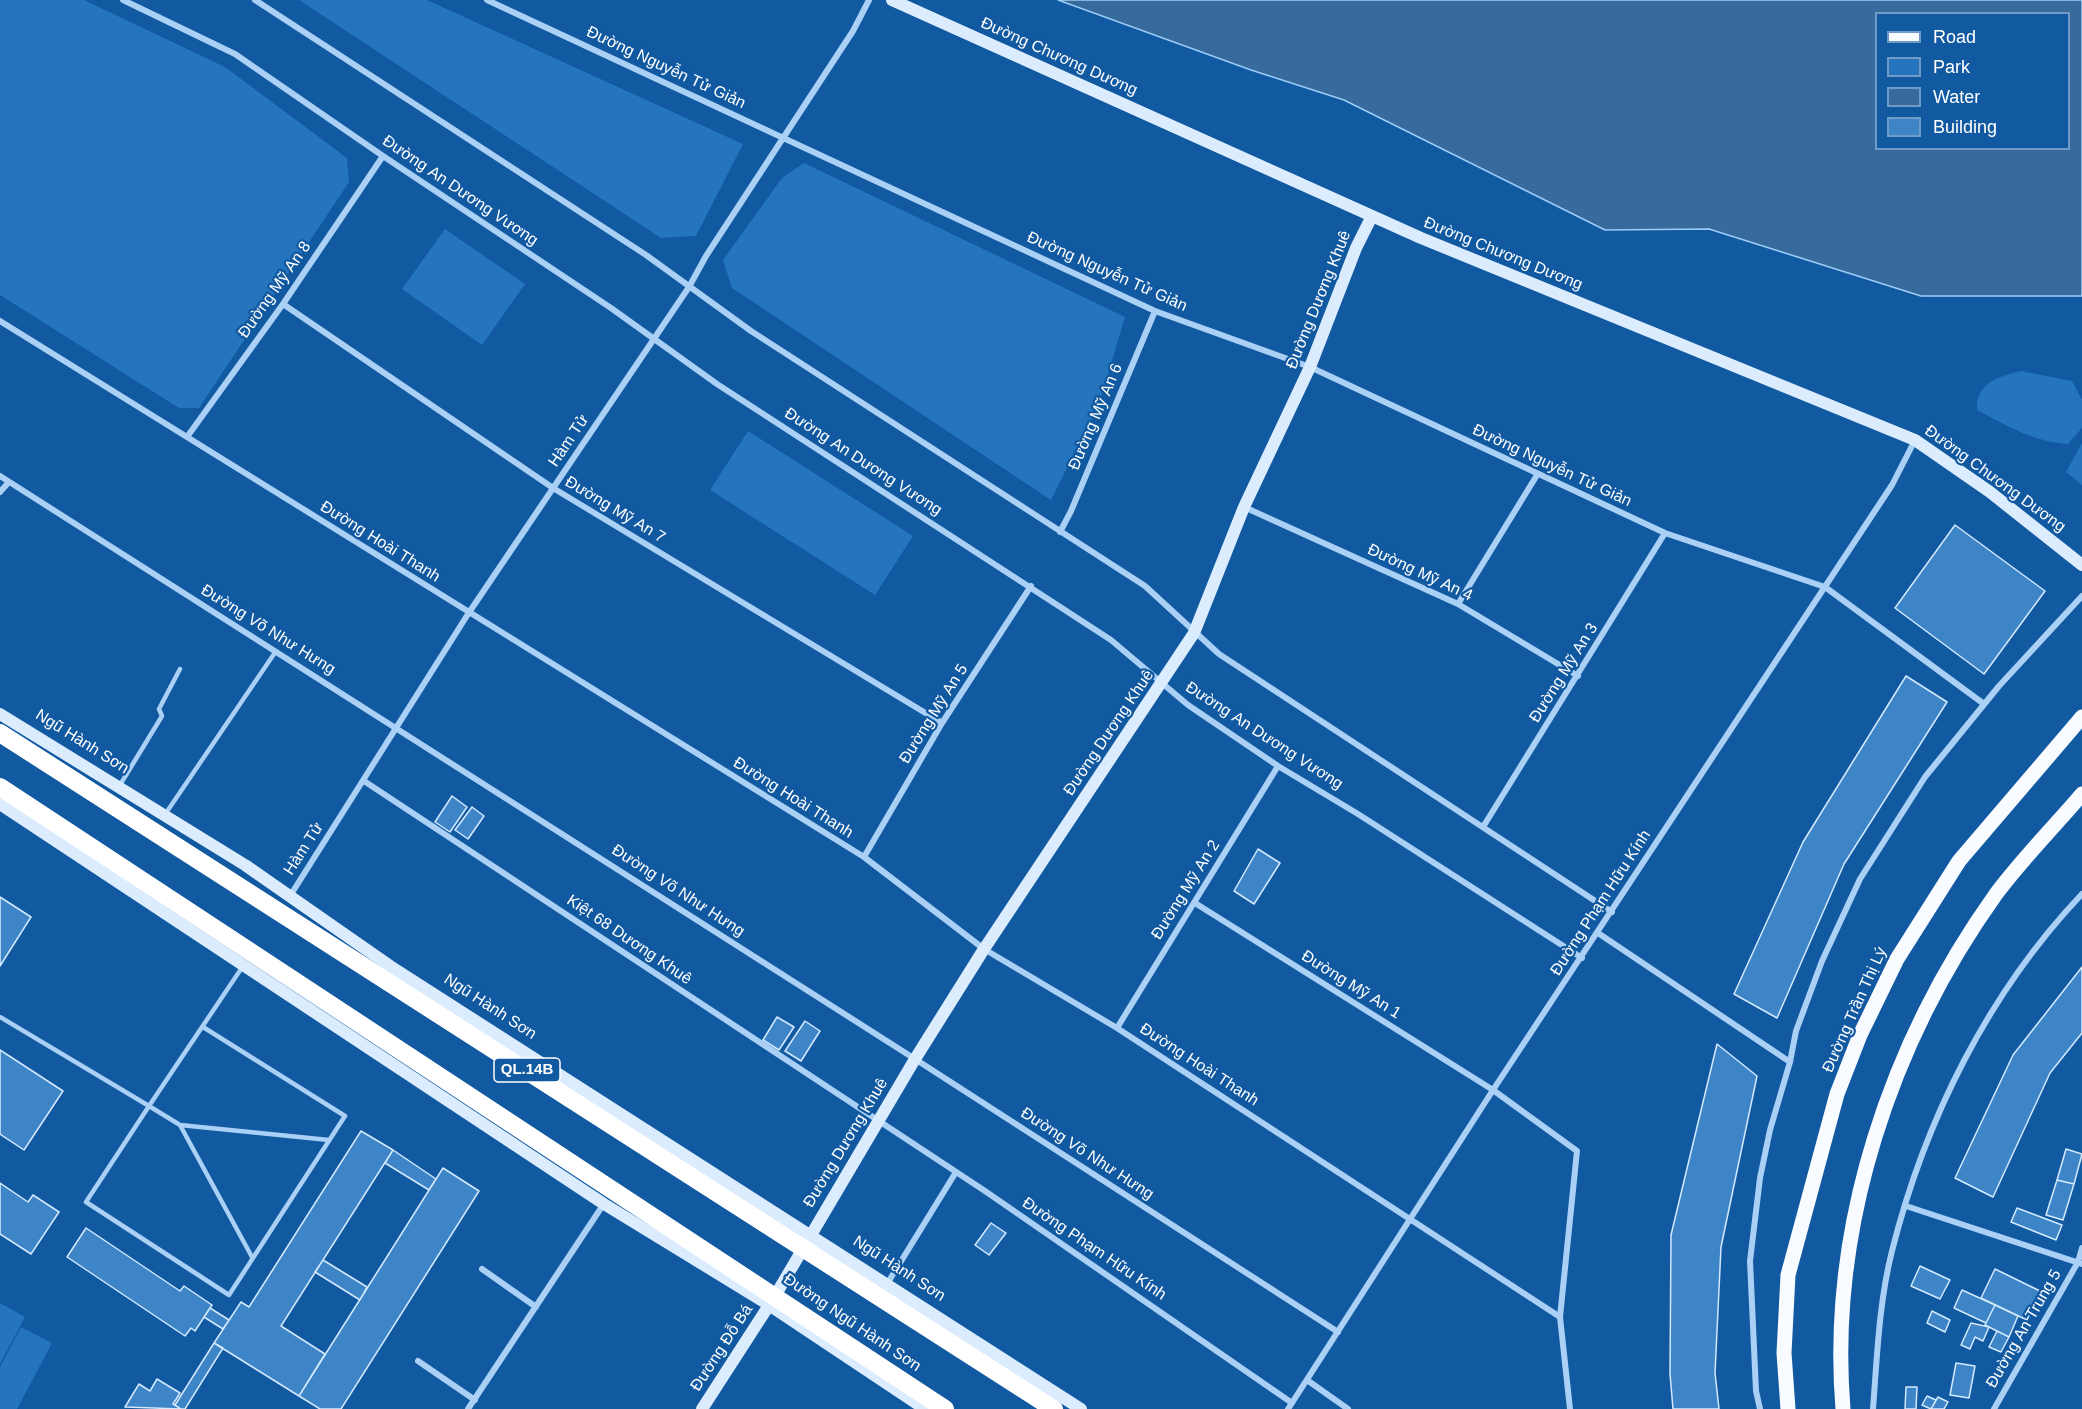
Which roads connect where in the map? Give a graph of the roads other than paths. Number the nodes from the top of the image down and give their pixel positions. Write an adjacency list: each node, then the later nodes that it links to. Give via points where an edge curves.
1 (123, 0): 7 (street, Đường An Dương Vương, via 235,54)
2 (255, 0): 9 (street)
3 (487, 0): 6 (street, Đường Nguyễn Tử Giản)
4 (868, 0): 6 (street, Hàm Tử, via 853,31)
5 (892, 0): 8 (main road, Đường Chương Dương)
6 (783, 138): 9 (street, Hàm Tử); 11 (street, Đường Nguyễn Tử Giản)
7 (383, 156): 10 (street, Đường Mỹ An 8); 13 (street, Đường An Dương Vương)
8 (1372, 216): 14 (main road, Đường Dương Khuê); 16 (main road, Đường Chương Dương)
9 (689, 287): 13 (street, Hàm Tử); 23 (street)
10 (283, 304): 15 (street, Đường Mỹ An 8); 20 (street, Đường Mỹ An 7)
11 (1155, 311): 14 (street, Đường Nguyễn Tử Giản); 23 (street, Đường Mỹ An 6)
12 (0, 321): 15 (street, Đường Hoài Thanh)
13 (652, 340): 20 (street, Hàm Tử); 26 (street, Đường An Dương Vương)
14 (1310, 367): 17 (street, Đường Nguyễn Tử Giản); 22 (main road, Đường Dương Khuê)
15 (187, 436): 30 (street, Đường Hoài Thanh)
16 (1915, 441): 25 (main road, Đường Chương Dương, via 1990,492); 27 (street, Đường Phạm Hữu Kính, via 1892,485)
17 (1537, 475): 24 (street, Đường Nguyễn Tử Giản); 29 (street)
18 (0, 476): 19 (street, Đường Võ Như Hưng)
19 (9, 482): 21 (street); 32 (street, Đường Võ Như Hưng)
20 (553, 488): 30 (street, Hàm Tử); 39 (street, Đường Mỹ An 7)
21 (0, 492)
22 (1244, 507): 29 (street, Đường Mỹ An 4); 31 (main road, Đường Dương Khuê)
23 (1060, 532): 31 (street, via 1145,586)
24 (1665, 533): 27 (street, Đường Nguyễn Tử Giản); 34 (street, Đường Mỹ An 3)
25 (2082, 565)
26 (1031, 586): 35 (street, Đường An Dương Vương, via 1111,640); 39 (street, Đường Mỹ An 5)
27 (1825, 587): 36 (street, Đường Nguyễn Tử Giản); 54 (street, Đường Phạm Hữu Kính)
28 (2082, 596): 36 (street)
29 (1458, 604): 34 (street, Đường Mỹ An 4)
30 (468, 614): 40 (street, Hàm Tử); 50 (street, Đường Hoài Thanh)
31 (1194, 633): 35 (main road, Đường Dương Khuê); 49 (street, via 1219,654)
32 (276, 651): 40 (street, Đường Võ Như Hưng); 48 (lane)
33 (180, 669): 45 (lane, via 159,709 162,716)
34 (1578, 676): 49 (street, Đường Mỹ An 3)
35 (1162, 684): 42 (street, Đường An Dương Vương); 56 (main road, Đường Dương Khuê)
36 (1984, 704): 63 (street, via 1925,777 1860,879 1822,961 1796,1031)
37 (0, 714): 45 (main road, Ngũ Hành Sơn)
38 (2082, 717): 96 (main road, Đường Trần Thị Lý, via 1959,861 1897,958 1860,1035 1837,1094 1788,1275 1784,1353)
39 (942, 723): 50 (street, Đường Mỹ An 5)
40 (397, 728): 43 (street, Hàm Tử); 62 (street, Đường Võ Như Hưng)
41 (0, 733): 52 (highway, Ngũ Hành Sơn / QL.14B)
42 (1278, 766): 53 (street, Đường Mỹ An 2); 57 (street, Đường An Dương Vương)
43 (364, 781): 52 (street, Hàm Tử); 66 (street, Kiệt 68 Dương Khuê)
44 (0, 787): 58 (highway)
45 (119, 788): 48 (main road, Ngũ Hành Sơn)
46 (2082, 794): 97 (main road, via 1997,893 1938,985 1894,1080 1861,1188 1851,1236 1839,1365)
47 (0, 804): 58 (main road)
48 (165, 816): 52 (main road, Ngũ Hành Sơn)
49 (1483, 827): 54 (street)
50 (864, 857): 56 (street, Đường Hoài Thanh)
51 (2082, 894): 71 (street, via 2029,958 1971,1046 1929,1135)
52 (285, 903): 73 (highway, Ngũ Hành Sơn / QL.14B)
53 (1195, 903): 61 (street, Đường Mỹ An 2); 64 (street, Đường Mỹ An 1)
54 (1612, 912): 55 (street, Đường Phạm Hữu Kính)
55 (1598, 933): 57 (street, Đường Phạm Hữu Kính); 63 (street)
56 (984, 949): 61 (street, Đường Hoài Thanh); 62 (main road, Đường Dương Khuê)
57 (1582, 958): 64 (street, Đường Phạm Hữu Kính)
58 (247, 959): 60 (lane); 70 (highway)
59 (0, 1017): 65 (lane)
60 (203, 1027): 65 (lane); 68 (lane, via 345,1116)
61 (1117, 1028): 72 (street, Đường Hoài Thanh)
62 (915, 1059): 66 (main road, Đường Dương Khuê); 82 (street, Đường Võ Như Hưng)
63 (1790, 1062): 95 (street, via 1768,1140 1750,1261)
64 (1493, 1090): 72 (street, Đường Phạm Hữu Kính); 81 (street, Đường Mỹ An 1, via 1577,1151)
65 (149, 1106): 67 (lane); 75 (lane, via 87,1204 229,1295)
66 (878, 1121): 69 (street, Đường Phạm Hữu Kính); 73 (main road, Đường Dương Khuê)
67 (180, 1125): 68 (lane); 75 (lane)
68 (329, 1140): 75 (lane)
69 (956, 1172): 78 (street); 86 (street, Đường Phạm Hữu Kính)
70 (608, 1198): 79 (main road); 79 (highway, Đường Ngũ Hành Sơn, via 736,1270); 80 (street)
71 (1906, 1206): 76 (street); 98 (street, via 1892,1252)
72 (1411, 1219): 81 (street, Đường Hoài Thanh); 82 (street, Đường Phạm Hữu Kính)
73 (807, 1242): 78 (main road, Ngũ Hành Sơn); 79 (main road, Đường Dương Khuê); 91 (highway, Ngũ Hành Sơn / QL.14B, via 890,1302)
74 (2082, 1248): 76 (street, Đường An Trung 5)
75 (252, 1257)
76 (2080, 1263): 99 (street, Đường An Trung 5)
77 (482, 1269): 80 (street)
78 (887, 1284): 92 (main road, Ngũ Hành Sơn)
79 (772, 1301): 88 (main road, Đường Đỗ Bá); 89 (main road); 90 (highway, Đường Ngũ Hành Sơn)
80 (536, 1307): 85 (street)
81 (1560, 1317): 94 (street)
82 (1338, 1332): 84 (street, Đường Phạm Hữu Kính)
83 (418, 1361): 85 (street)
84 (1307, 1380): 86 (street, Đường Phạm Hữu Kính); 93 (street)
85 (475, 1400): 87 (street)
86 (1290, 1406)
87 (468, 1409)
88 (702, 1409)
89 (925, 1409)
90 (945, 1409)
91 (1054, 1409)
92 (1081, 1409)
93 (1348, 1409)
94 (1570, 1409)
95 (1760, 1409)
96 (1788, 1409)
97 (1843, 1409)
98 (1873, 1409)
99 (1994, 1409)

